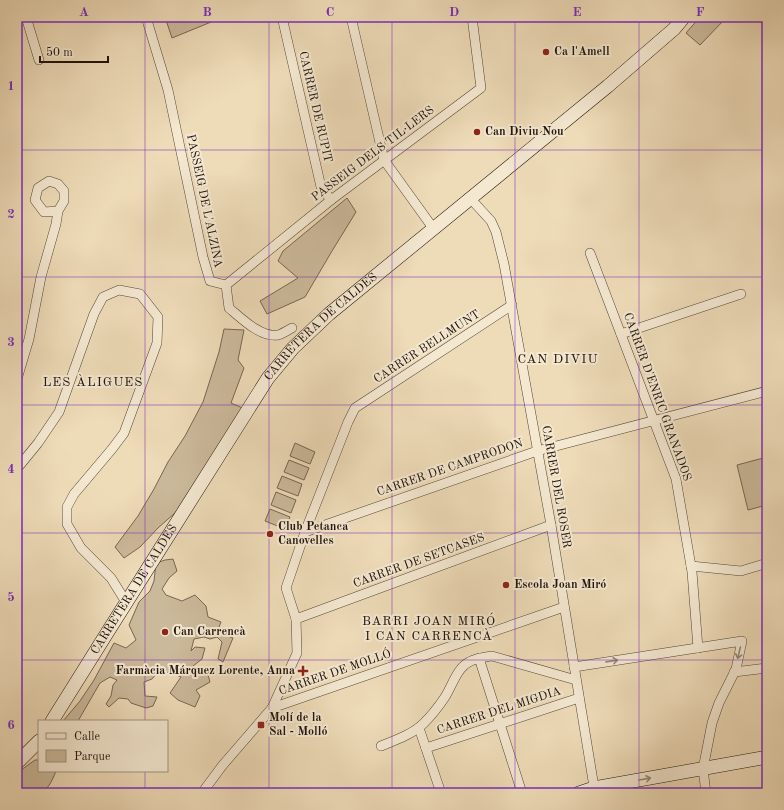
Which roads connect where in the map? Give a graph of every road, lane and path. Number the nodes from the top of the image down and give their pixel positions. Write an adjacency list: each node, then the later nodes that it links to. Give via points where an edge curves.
1 (26, 17): 7 (street)
2 (146, 17): 14 (street, PASSEIG DE L'ALZINA, via 168,90 210,281)
3 (282, 17): 10 (street, CARRER DE RUPIT, via 321,187)
4 (352, 17): 8 (street)
5 (472, 17): 8 (street, PASSEIG DELS TIL·LERS, via 481,88)
6 (684, 17): 9 (street, CARRETERA DE CALDES, via 674,29 608,86)
7 (39, 60)
8 (384, 160): 10 (street, PASSEIG DELS TIL·LERS); 12 (street)
9 (470, 198): 12 (street, CARRETERA DE CALDES); 16 (street, CARRER DEL ROSER, via 491,221 496,232)
10 (331, 200): 14 (street, PASSEIG DELS TIL·LERS)
11 (58, 211): 19 (street)
12 (433, 228): 28 (street, CARRETERA DE CALDES, via 329,314 288,353 268,378)
13 (590, 253): 18 (street, CARRER D'ENRIC GRANADOS)
14 (226, 285): 17 (street, via 229,308 249,325 266,334 278,335)
15 (741, 294): 18 (street)
16 (512, 305): 22 (street, CARRER DEL ROSER); 25 (street, CARRER BELLMUNT, via 355,408)
17 (292, 328)
18 (621, 334): 21 (street, CARRER D'ENRIC GRANADOS)
19 (17, 380)
20 (767, 391): 21 (street, CARRER DE CAMPRODON)
21 (654, 420): 22 (street, CARRER DE CAMPRODON); 27 (street, CARRER D'ENRIC GRANADOS, via 676,479)
22 (538, 451): 24 (street, CARRER DEL ROSER); 25 (street, CARRER DE CAMPRODON)
23 (17, 465): 28 (street, via 20,465 38,443 59,412 94,314 104,297 119,290 140,294 158,316 157,343 124,432 74,494 67,507 67,524 81,548 112,578)
24 (551, 526): 29 (street, CARRER DEL ROSER); 30 (street, CARRER DE SETCASES)
25 (305, 532): 30 (street, via 286,588)
26 (767, 564): 27 (street, via 741,571)
27 (691, 566): 31 (street, CARRER D'ENRIC GRANADOS)
28 (126, 602): 39 (street, CARRETERA DE CALDES)
29 (564, 607): 33 (street, CARRER DEL ROSER); 38 (street, CARRER DE MOLLÓ)
30 (296, 619): 38 (street, via 297,653)
31 (698, 648): 33 (street, one-way to 31); 35 (street, one-way to 35, via 742,641)
32 (479, 658): 36 (street, via 492,656); 40 (street); 41 (street, via 467,662 446,696)
33 (574, 667): 36 (street, CARRER DEL ROSER)
34 (767, 668): 35 (street)
35 (734, 672): 47 (street, via 712,723)
36 (576, 680): 37 (street, CARRER DEL ROSER)
37 (579, 698): 40 (street, CARRER DEL MIGDIA); 48 (street, CARRER DEL ROSER)
38 (272, 708): 49 (street)
39 (53, 720)
40 (499, 724): 44 (street, CARRER DEL MIGDIA); 51 (street)
41 (419, 728): 43 (street); 44 (street)
42 (38, 742): 46 (street)
43 (382, 746)
44 (426, 748): 50 (street)
45 (767, 757): 47 (street)
46 (17, 763)
47 (703, 769): 48 (street, one-way to 47); 53 (street)
48 (594, 791): 52 (street)
49 (202, 793)
50 (442, 793)
51 (522, 793)
52 (580, 793)
53 (706, 793)

